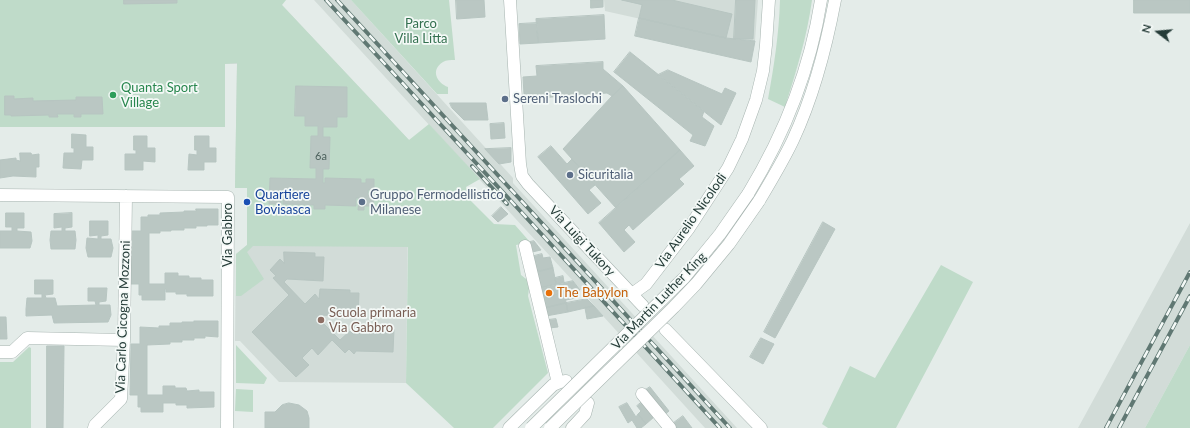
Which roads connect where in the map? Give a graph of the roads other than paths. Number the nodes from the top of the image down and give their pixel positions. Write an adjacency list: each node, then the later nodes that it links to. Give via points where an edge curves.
1 (510, 0): 8 (street, Via Luigi Tukory, via 522,176)
2 (769, 0): 8 (street, Via Aurelio Nicolodi, via 763,71 742,139 728,168 689,228 646,284)
3 (821, 0): 18 (street, Via Martin Luther King, bridge, via 810,52 795,101 772,151 748,194 684,278)
4 (835, 0): 19 (street, Via Martin Luther King, bridge, via 823,56 805,111 788,150 759,201 729,244 696,284)
5 (0, 195): 6 (street, Via Gabbro)
6 (126, 196): 11 (street, Via Carlo Cicogna Mozzoni); 16 (street, Via Gabbro, via 228,197)
7 (525, 246): 17 (street, via 562,382 551,388)
8 (632, 294): 9 (street, Via Luigi Tukory)
9 (643, 306)
10 (665, 329): 22 (street)
11 (124, 340): 12 (street, via 27,338 12,352); 15 (street, Via Carlo Cicogna Mozzoni, via 121,399)
12 (0, 352)
13 (642, 394): 21 (street)
14 (588, 403): 20 (street, via 585,414)
15 (94, 428)
16 (227, 428)
17 (509, 428)
18 (530, 428)
19 (550, 428)
20 (572, 428)
21 (670, 428)
22 (761, 428)

